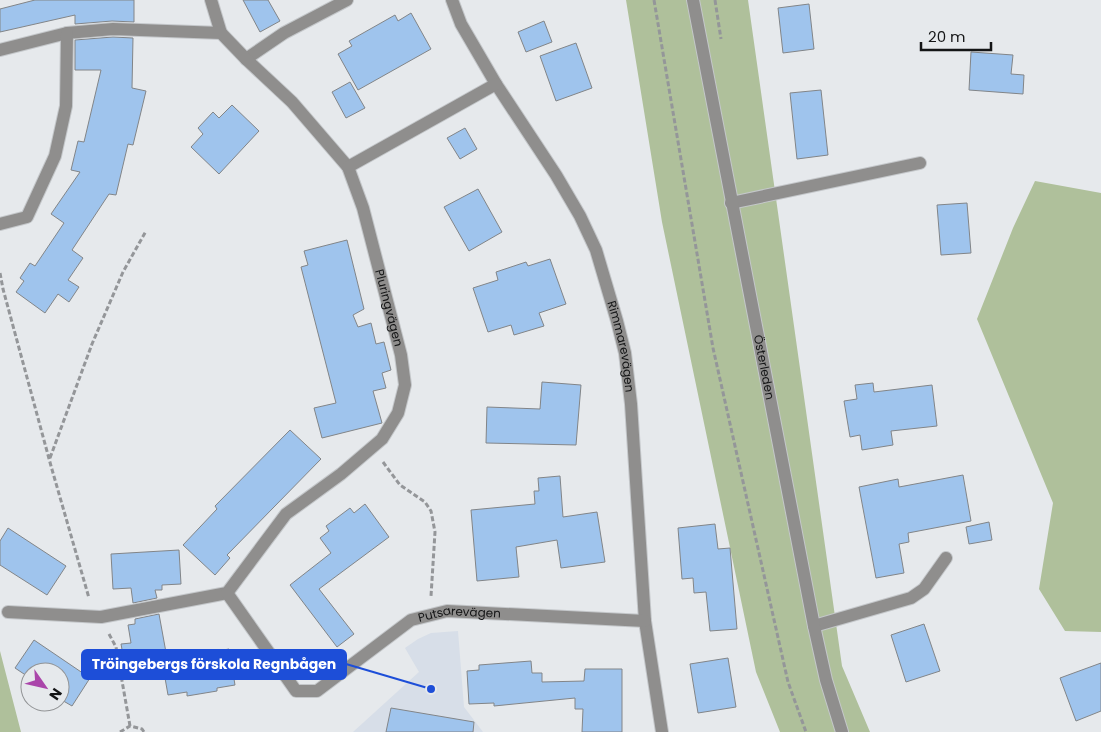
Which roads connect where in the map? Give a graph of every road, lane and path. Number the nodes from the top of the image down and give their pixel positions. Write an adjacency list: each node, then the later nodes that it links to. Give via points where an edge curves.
1 (211, 0): 6 (street)
2 (347, 0): 9 (street, via 284,33)
3 (452, 0): 10 (street, Rimmarevägen, via 461,24)
4 (654, 0): 30 (path, via 713,348 788,682)
5 (692, 0): 13 (street, Österleden)
6 (221, 33): 7 (street, via 112,29); 9 (street, Pluringvägen)
7 (67, 34): 8 (street); 14 (street, via 66,106 56,156 27,217)
8 (0, 50)
9 (246, 59): 12 (street, Pluringvägen, via 292,102)
10 (496, 84): 12 (street); 24 (street, Rimmarevägen, via 580,216 596,250 617,321 632,404)
11 (920, 163): 13 (street)
12 (348, 168): 17 (street, Pluringvägen, via 362,208 401,354 404,385 398,413 382,439)
13 (731, 204): 25 (street, Österleden)
14 (0, 224)
15 (146, 231): 18 (path, via 122,272)
16 (0, 273): 18 (path)
17 (372, 447): 20 (street, Pluringvägen, via 286,514); 22 (path, via 400,485 425,502 431,511 435,532)
18 (49, 459): 23 (path, via 91,603)
19 (946, 558): 25 (street, via 924,589 911,598)
20 (227, 593): 22 (street, Putsarevägen, via 296,691 317,691 411,620); 23 (street)
21 (8, 612): 23 (street)
22 (428, 616): 24 (street, Putsarevägen, via 447,611)
23 (101, 617): 26 (path, via 116,647)
24 (645, 620): 29 (street, Rimmarevägen)
25 (814, 626): 31 (street, Österleden)
26 (130, 726): 27 (path); 28 (path)
27 (120, 732)
28 (144, 732)
29 (662, 732)
30 (806, 732)
31 (842, 732)

